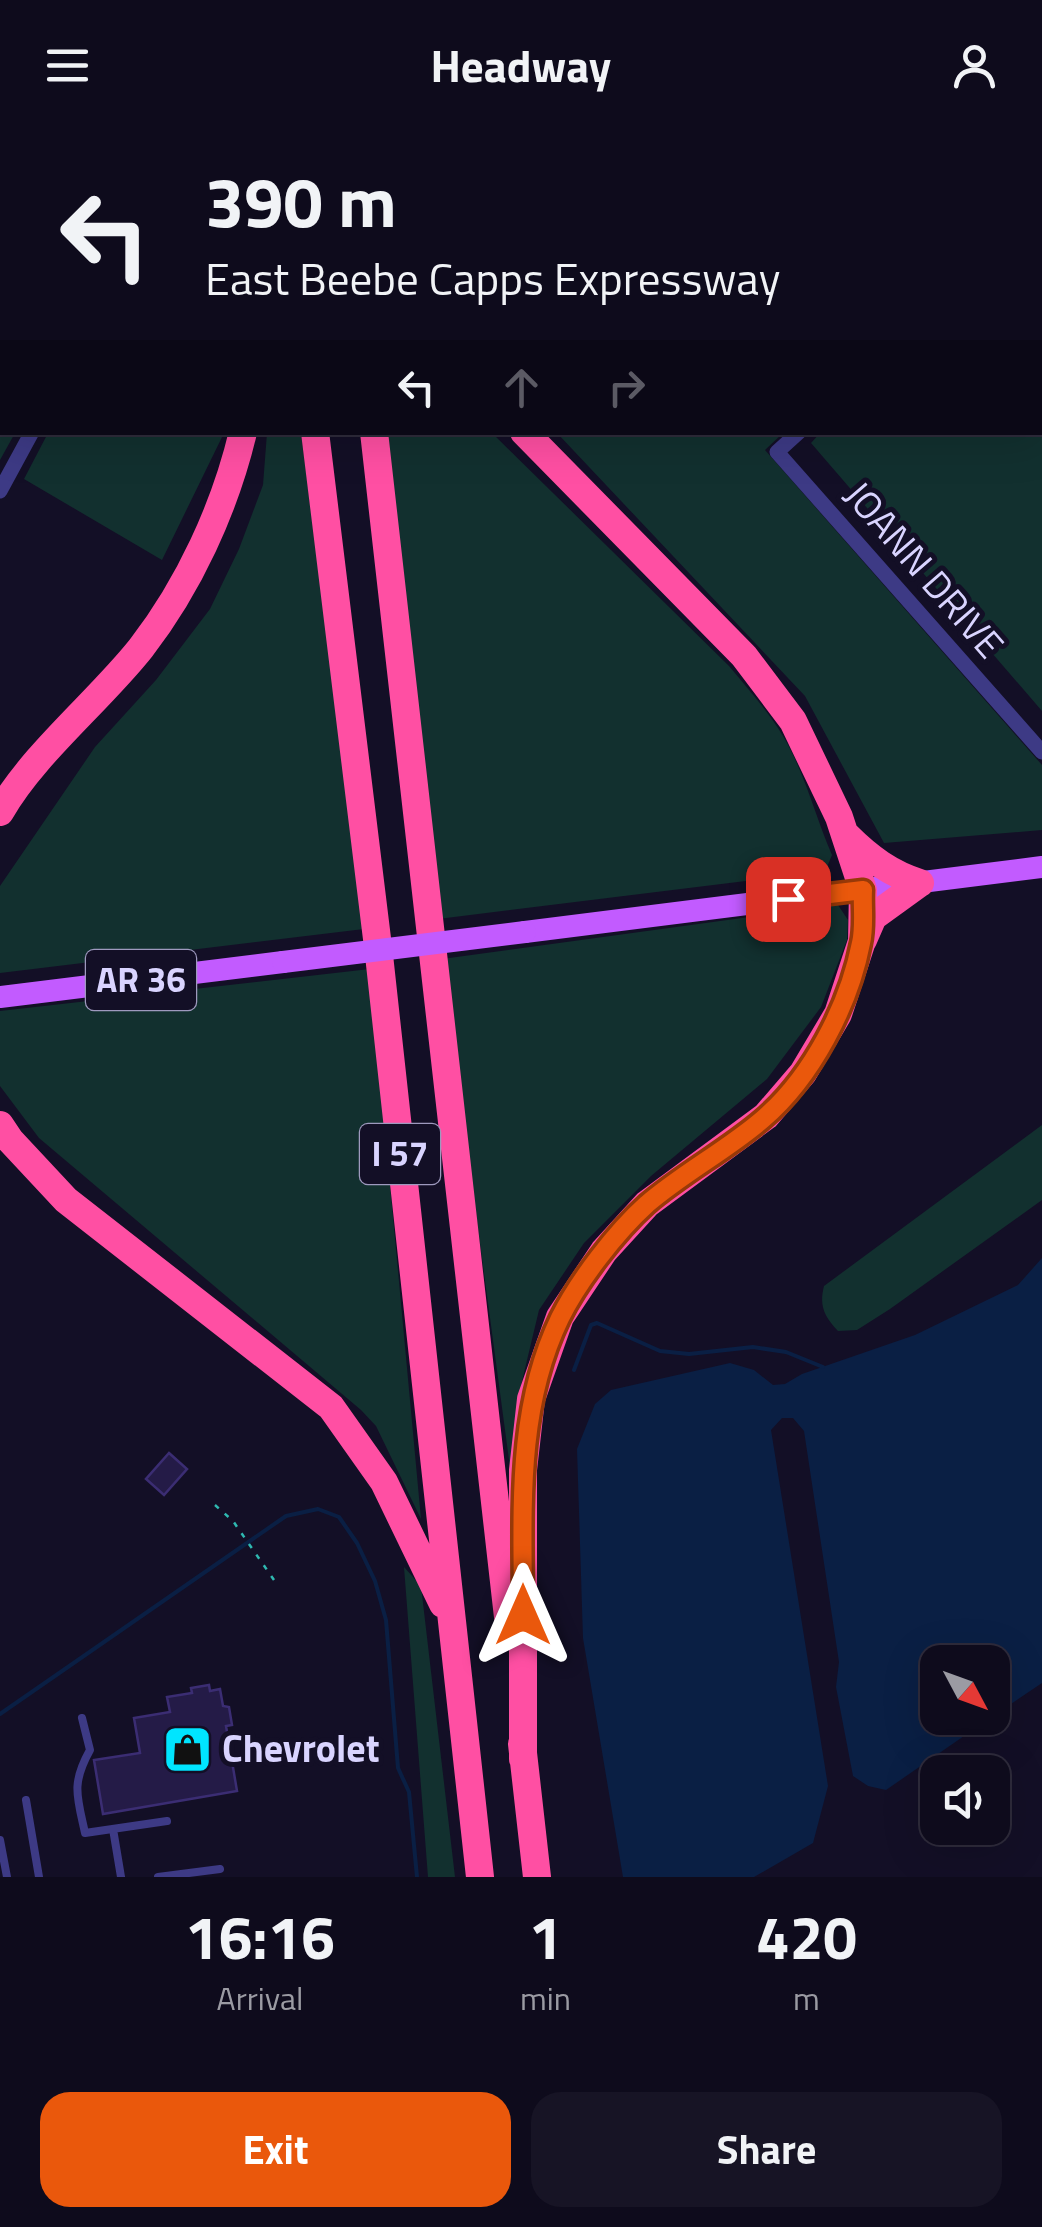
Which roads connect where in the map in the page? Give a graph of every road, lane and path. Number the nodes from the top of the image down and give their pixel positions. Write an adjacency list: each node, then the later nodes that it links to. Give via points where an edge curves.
1 (30, 435): 7 (street)
2 (242, 435): 9 (highway, via 232,478 169,604 141,647)
3 (315, 435): 19 (highway, I 57)
4 (374, 435): 21 (highway, I 57)
5 (527, 435): 10 (highway, via 744,656 793,721)
6 (796, 435): 8 (street, JOANN DRIVE, via 777,452)
7 (0, 491)
8 (1042, 752)
9 (0, 812)
10 (845, 834): 12 (highway, via 901,878); 13 (highway)
11 (1042, 868): 12 (main road, AR 36)
12 (920, 883): 13 (main road, AR 36); 14 (highway, via 873,917)
13 (863, 890): 14 (highway); 15 (main road, AR 36, bridge)
14 (862, 941): 21 (highway, via 838,1014 803,1073 766,1116 647,1204 604,1251 560,1317 531,1399 522,1470)
15 (0, 997)
16 (0, 1124): 19 (highway, via 66,1200 331,1408 384,1482)
17 (214, 1505): 18 (path)
18 (274, 1580)
19 (452, 1622): 31 (highway, I 57)
20 (82, 1718): 24 (lane, via 90,1750 76,1783 85,1833)
21 (524, 1759): 32 (highway, I 57)
22 (26, 1800): 28 (lane)
23 (167, 1821): 24 (lane)
24 (113, 1829): 29 (lane)
25 (0, 1840): 27 (lane)
26 (220, 1869): 30 (lane)
27 (7, 1877)
28 (39, 1877)
29 (121, 1877)
30 (158, 1877)
31 (480, 1877)
32 (537, 1877)

